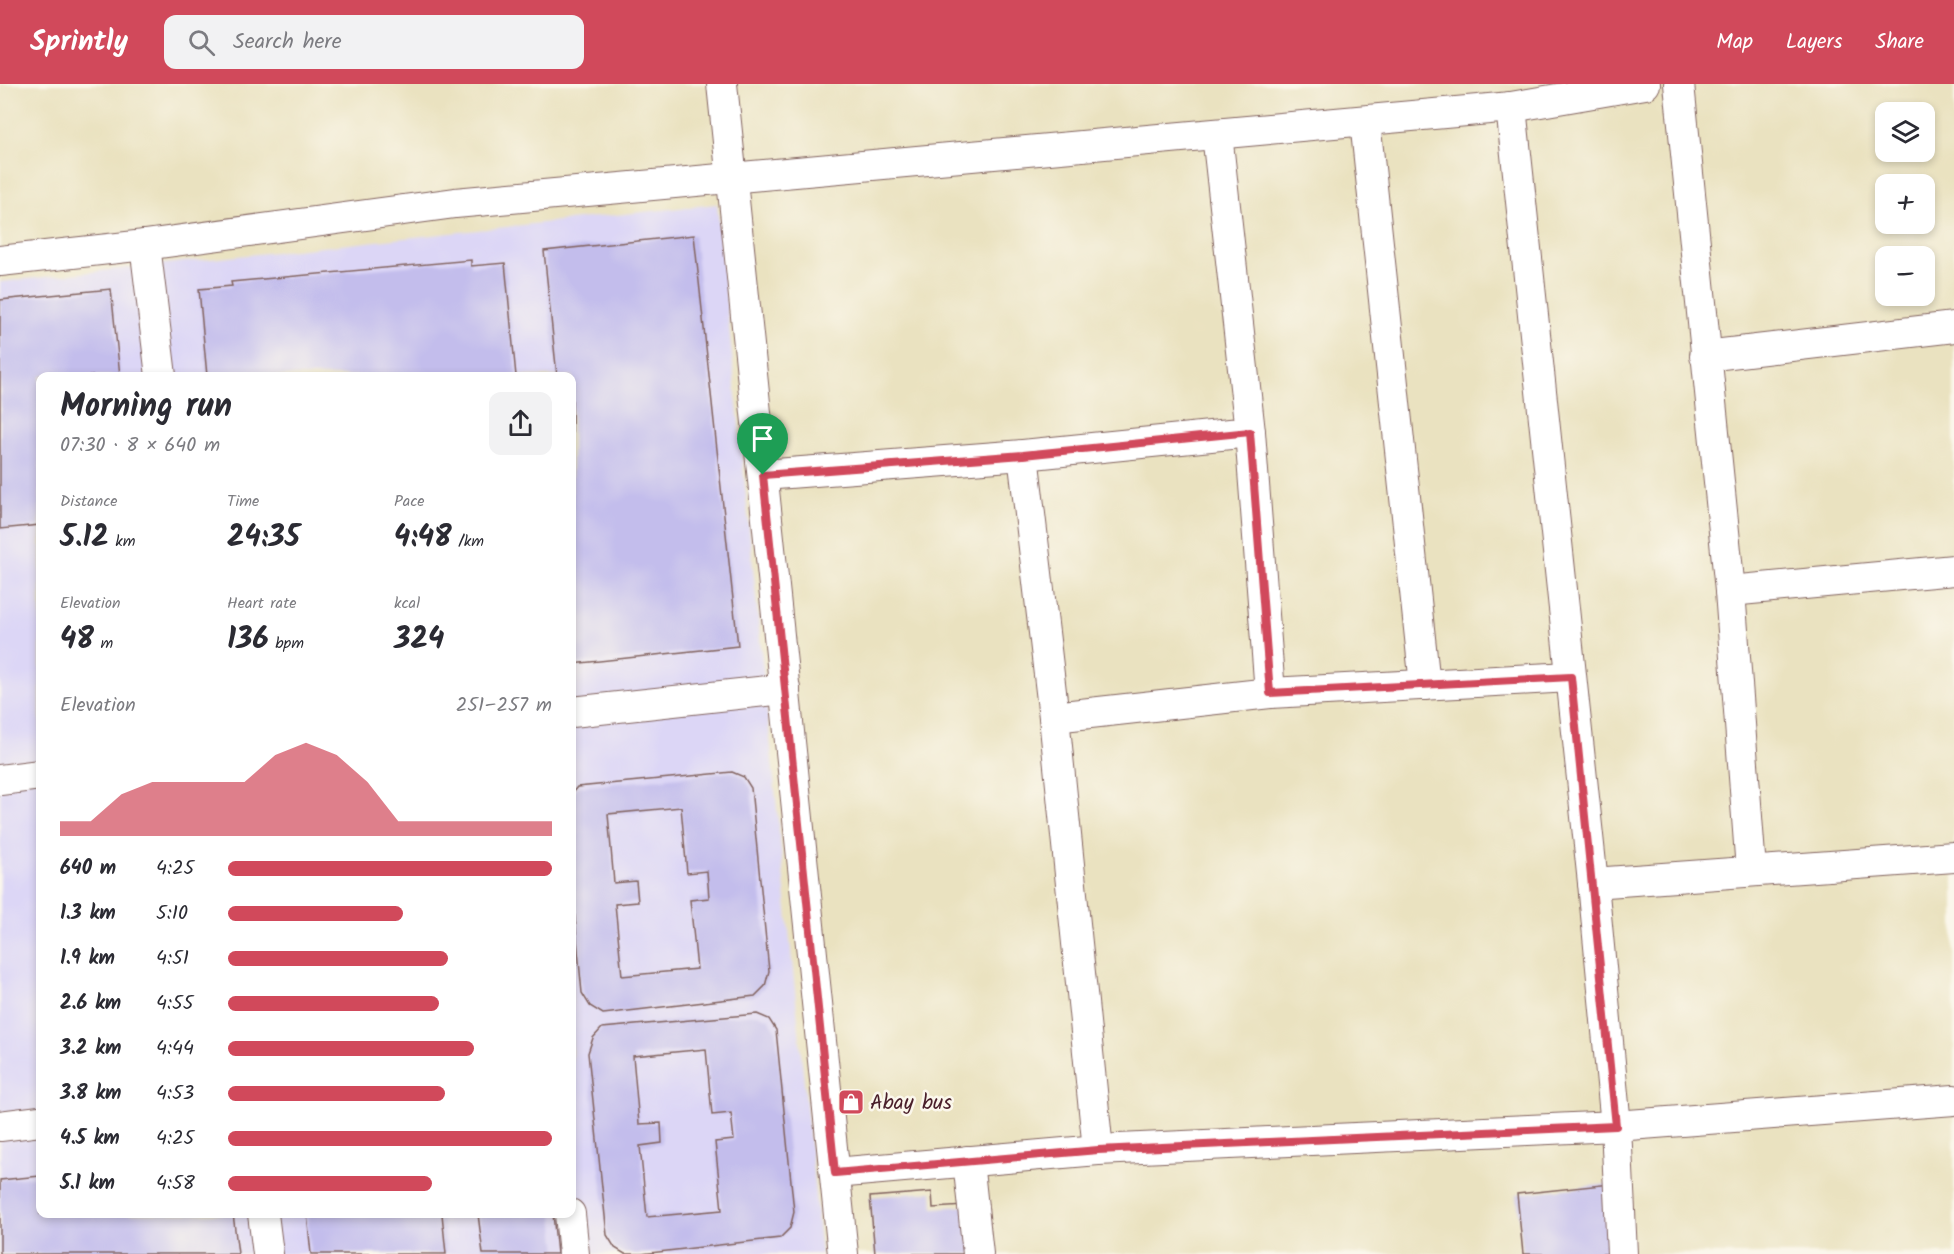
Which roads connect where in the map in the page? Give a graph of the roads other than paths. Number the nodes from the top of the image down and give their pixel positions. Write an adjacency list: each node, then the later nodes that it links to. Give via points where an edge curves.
1 (722, 84): 7 (street)
2 (1645, 84): 4 (street)
3 (1679, 84): 11 (street)
4 (1511, 107): 5 (street); 18 (street)
5 (1365, 121): 6 (street); 19 (street)
6 (1217, 134): 7 (street); 13 (street)
7 (732, 178): 8 (street, via 455,203); 15 (street)
8 (145, 245): 9 (street); 12 (street)
9 (0, 261)
10 (1954, 327): 11 (street)
11 (1705, 356): 17 (street)
12 (161, 372)
13 (1250, 432): 14 (street); 21 (street)
14 (1023, 455): 15 (street); 23 (street)
15 (763, 475): 20 (street)
16 (1954, 570): 17 (street)
17 (1730, 591): 27 (street)
18 (1571, 677): 19 (street); 28 (street)
19 (1425, 686): 21 (street)
20 (785, 689): 22 (street); 35 (street)
21 (1270, 693): 23 (street)
22 (576, 712)
23 (1054, 717): 33 (street)
24 (36, 776): 25 (street)
25 (0, 780)
26 (1954, 857): 27 (street)
27 (1751, 870): 28 (street)
28 (1593, 884): 32 (street)
29 (1954, 1100): 32 (street)
30 (36, 1122): 31 (street)
31 (0, 1126)
32 (1616, 1126): 33 (street); 42 (street)
33 (1098, 1150): 34 (street)
34 (968, 1161): 35 (street); 41 (street)
35 (835, 1173): 40 (street)
36 (264, 1218): 38 (street)
37 (570, 1218): 39 (street)
38 (268, 1254)
39 (574, 1254)
40 (843, 1254)
41 (978, 1254)
42 (1622, 1254)

